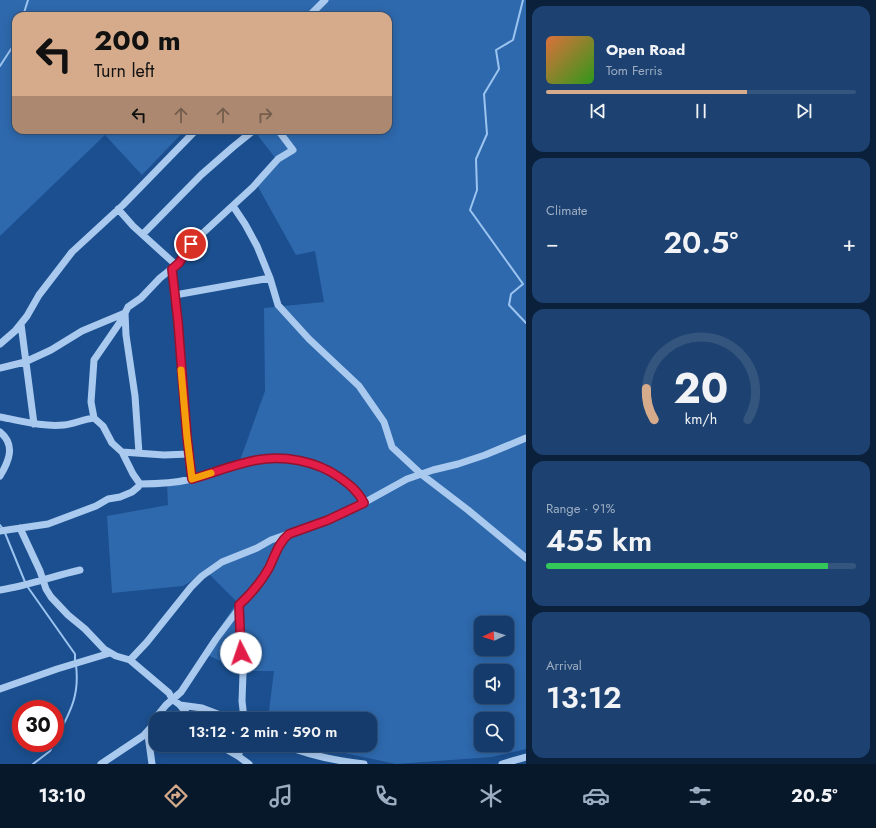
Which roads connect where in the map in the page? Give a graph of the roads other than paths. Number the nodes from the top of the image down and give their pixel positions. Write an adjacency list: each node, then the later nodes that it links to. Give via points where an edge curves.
1 (325, 0): 2 (street)
2 (313, 12)
3 (192, 134): 7 (street)
4 (249, 134): 8 (street, via 201,175)
5 (281, 134): 6 (street, via 293,150 278,160)
6 (233, 206): 9 (street, via 191,244); 10 (street, via 246,224)
7 (118, 208): 8 (street); 13 (street, via 72,252)
8 (143, 234): 9 (street)
9 (174, 267): 11 (street); 12 (street, via 128,307)
10 (270, 278): 11 (street); 25 (street, via 278,305 309,339 359,386 384,422 392,447)
11 (174, 295): 24 (street)
12 (125, 314): 15 (street, via 82,332); 18 (street, via 94,360 91,402); 23 (street)
13 (21, 324): 14 (street); 15 (street)
14 (0, 344)
15 (25, 362): 16 (street); 19 (street)
16 (0, 368)
17 (0, 417): 19 (street)
18 (94, 418): 19 (street, via 67,425); 22 (street, via 104,426 112,443)
19 (34, 424)
20 (0, 432): 26 (street, via 7,438 10,453)
21 (526, 438): 25 (street, via 472,459)
22 (122, 452): 23 (street); 28 (street)
23 (139, 453): 24 (street)
24 (189, 454): 27 (street)
25 (422, 474): 29 (street, via 406,479); 33 (street)
26 (0, 476)
27 (192, 479): 28 (street); 29 (street, via 257,460 298,460 332,472 351,485)
28 (140, 484): 30 (street, via 132,492 108,498 82,512 48,524)
29 (364, 503): 32 (street)
30 (20, 528): 31 (street); 35 (street)
31 (0, 531)
32 (289, 534): 37 (street, via 279,545 269,569 260,582); 39 (street, via 222,562 202,576)
33 (526, 558)
34 (80, 570): 35 (street)
35 (43, 580): 36 (street); 38 (street, via 51,597)
36 (0, 590)
37 (239, 605): 41 (street, via 181,692); 45 (street)
38 (110, 653): 39 (street); 40 (street)
39 (130, 660): 41 (street, via 169,693)
40 (0, 689)
41 (172, 699): 42 (street); 46 (street)
42 (180, 704): 43 (street); 44 (street)
43 (186, 712)
44 (213, 712)
45 (243, 712)
46 (146, 733): 53 (street); 54 (street)
47 (231, 752): 50 (street)
48 (239, 752): 50 (street)
49 (304, 752): 56 (street)
50 (238, 756): 55 (street)
51 (526, 756): 52 (street)
52 (516, 762): 57 (street)
53 (101, 764)
54 (152, 764)
55 (249, 764)
56 (364, 764)
57 (502, 764)

